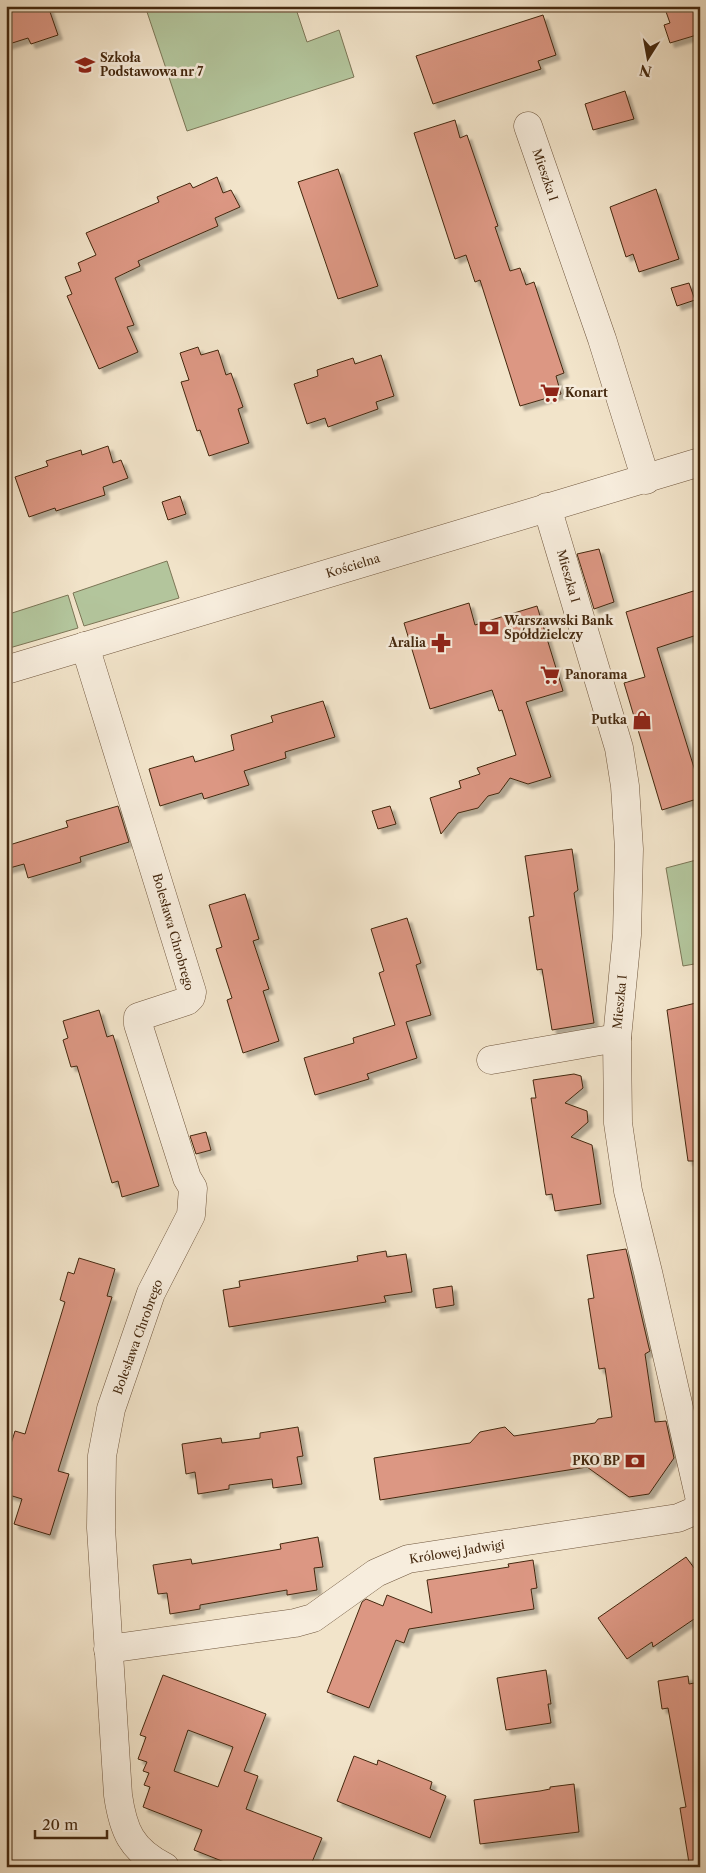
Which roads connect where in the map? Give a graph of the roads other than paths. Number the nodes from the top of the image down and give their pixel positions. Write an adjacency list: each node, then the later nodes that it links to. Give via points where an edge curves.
1 (528, 126): 3 (street, Mieszka I, via 602,339)
2 (700, 462): 3 (street, Kościelna)
3 (646, 480): 4 (street, Kościelna)
4 (547, 507): 5 (street, Kościelna); 7 (street, Mieszka I, via 619,748 625,786 629,849 627,935)
5 (85, 646): 6 (street, Kościelna); 11 (street, Bolesława Chrobrego, via 192,992 187,1001 138,1017 192,1188 191,1215 151,1293 104,1436 100,1478)
6 (6, 670)
7 (617, 1038): 8 (street); 9 (street, Mieszka I, via 618,1123 628,1191)
8 (491, 1060)
9 (700, 1500)
10 (700, 1506): 11 (street, Królowej Jadwigi, via 678,1518 408,1559 376,1572 313,1618 295,1623)
11 (108, 1650): 12 (street, Bolesława Chrobrego, via 121,1817 127,1835 140,1851)
12 (164, 1867)

